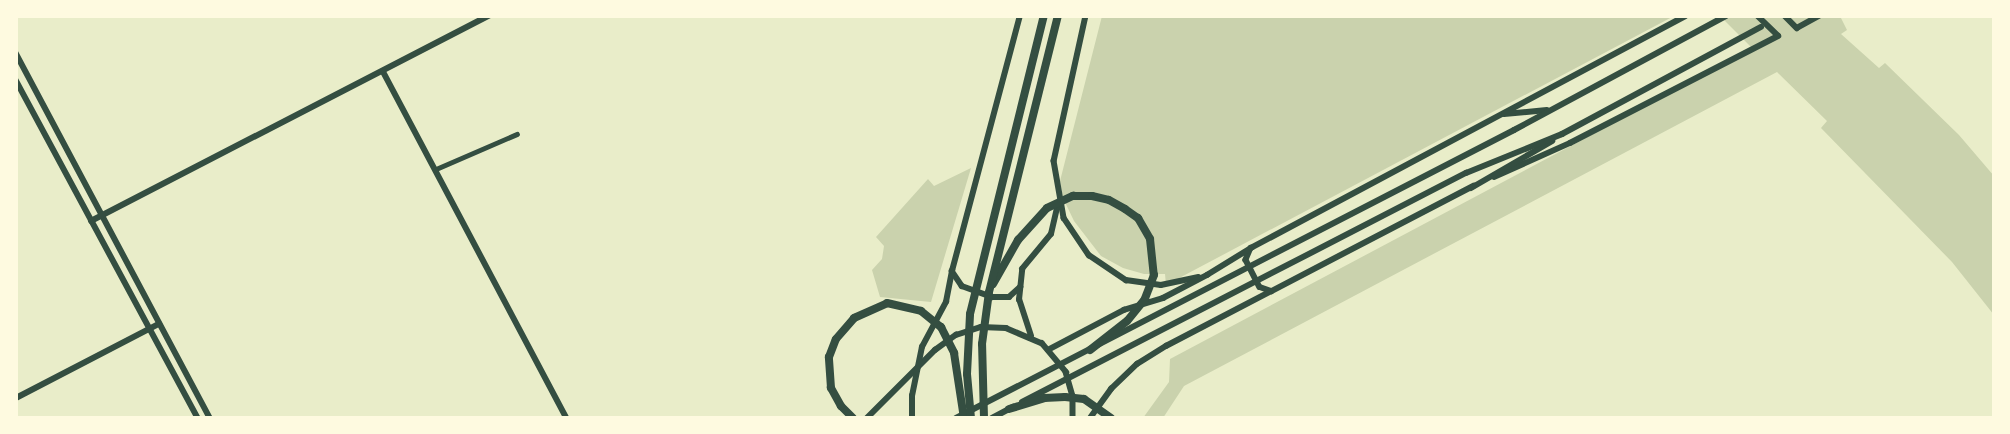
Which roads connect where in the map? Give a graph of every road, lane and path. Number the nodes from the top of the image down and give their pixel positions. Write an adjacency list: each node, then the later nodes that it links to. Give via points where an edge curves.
1 (489, 16): 13 (street)
2 (1020, 16): 25 (street)
3 (1044, 16): 46 (main road, via 970,314 968,374)
4 (1058, 16): 29 (main road)
5 (1086, 16): 20 (street, via 1054,161)
6 (1686, 16): 16 (street)
7 (1726, 16): 15 (main road)
8 (1758, 16): 21 (street, via 1778,36 1579,139)
9 (1785, 16): 10 (street, via 1797,28)
10 (1819, 16)
11 (1761, 27): 18 (main road)
12 (16, 53): 22 (street)
13 (383, 71): 19 (street); 22 (street)
14 (16, 80): 23 (street)
15 (1550, 110): 16 (main road); 34 (main road)
16 (1504, 114): 24 (street)
17 (517, 134): 19 (street)
18 (1562, 134): 21 (main road); 37 (main road, via 1466,173)
19 (436, 169): 40 (street)
20 (1058, 187): 26 (street, via 1064,218 1089,255 1126,280 1161,285); 27 (street, via 1058,214 1053,227 1022,269)
21 (1471, 188): 28 (street)
22 (102, 215): 23 (street); 30 (street)
23 (91, 221): 31 (street)
24 (1251, 248): 26 (street); 28 (street, via 1246,260 1260,287)
25 (952, 271): 27 (street, via 962,286 992,297 1009,297); 35 (street, via 946,302 922,347)
26 (1207, 275): 33 (street, via 1163,298 1124,310)
27 (1020, 287): 32 (street, via 1019,300)
28 (1271, 291): 50 (street, via 1137,364)
29 (989, 292): 34 (main road, via 1018,240 1047,208 1073,196 1109,200 1138,218 1150,239 1154,275 1145,299 1127,321); 47 (main road, via 982,344)
30 (159, 324): 31 (street); 39 (street)
31 (148, 329): 36 (street); 38 (street)
32 (1031, 336): 33 (street); 35 (street, via 1006,328 981,328 956,335 935,350)
33 (1048, 350): 49 (street, via 1066,372 1073,396)
34 (1090, 350): 44 (main road)
35 (918, 369): 42 (street, via 886,396); 43 (street, via 912,396)
36 (16, 398)
37 (1009, 409): 48 (main road); 51 (main road, via 1044,398 1065,397 1084,399)
38 (198, 418)
39 (210, 418)
40 (567, 418)
41 (853, 418): 45 (main road, via 841,406 831,388 830,357 836,340 854,318 887,303 921,311 941,327 954,353)
42 (867, 418)
43 (912, 418)
44 (956, 418)
45 (964, 418)
46 (971, 418)
47 (984, 418)
48 (992, 418)
49 (1073, 418)
50 (1090, 418)
51 (1111, 418)

